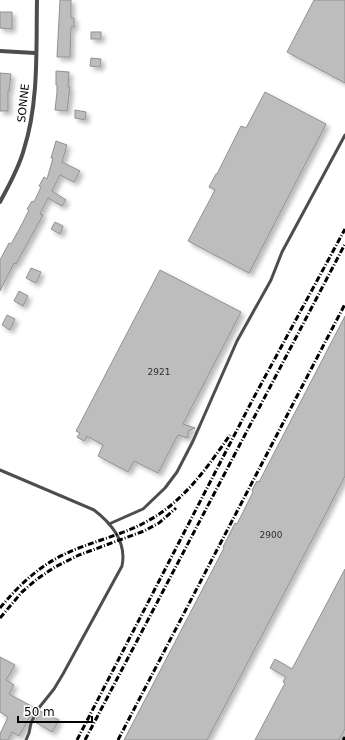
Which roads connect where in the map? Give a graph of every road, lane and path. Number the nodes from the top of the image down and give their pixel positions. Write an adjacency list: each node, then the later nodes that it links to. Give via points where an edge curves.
1 (37, 0): 3 (street, SONNE)
2 (0, 51): 3 (street)
3 (35, 53): 5 (street, SONNE, via 34,101 29,133 17,170)
4 (345, 135): 7 (lane, via 237,341 177,472 143,509)
5 (0, 202)
6 (0, 470): 7 (lane, via 94,510)
7 (109, 524): 8 (lane, via 122,544 122,566 63,674 38,709)
8 (26, 740)

